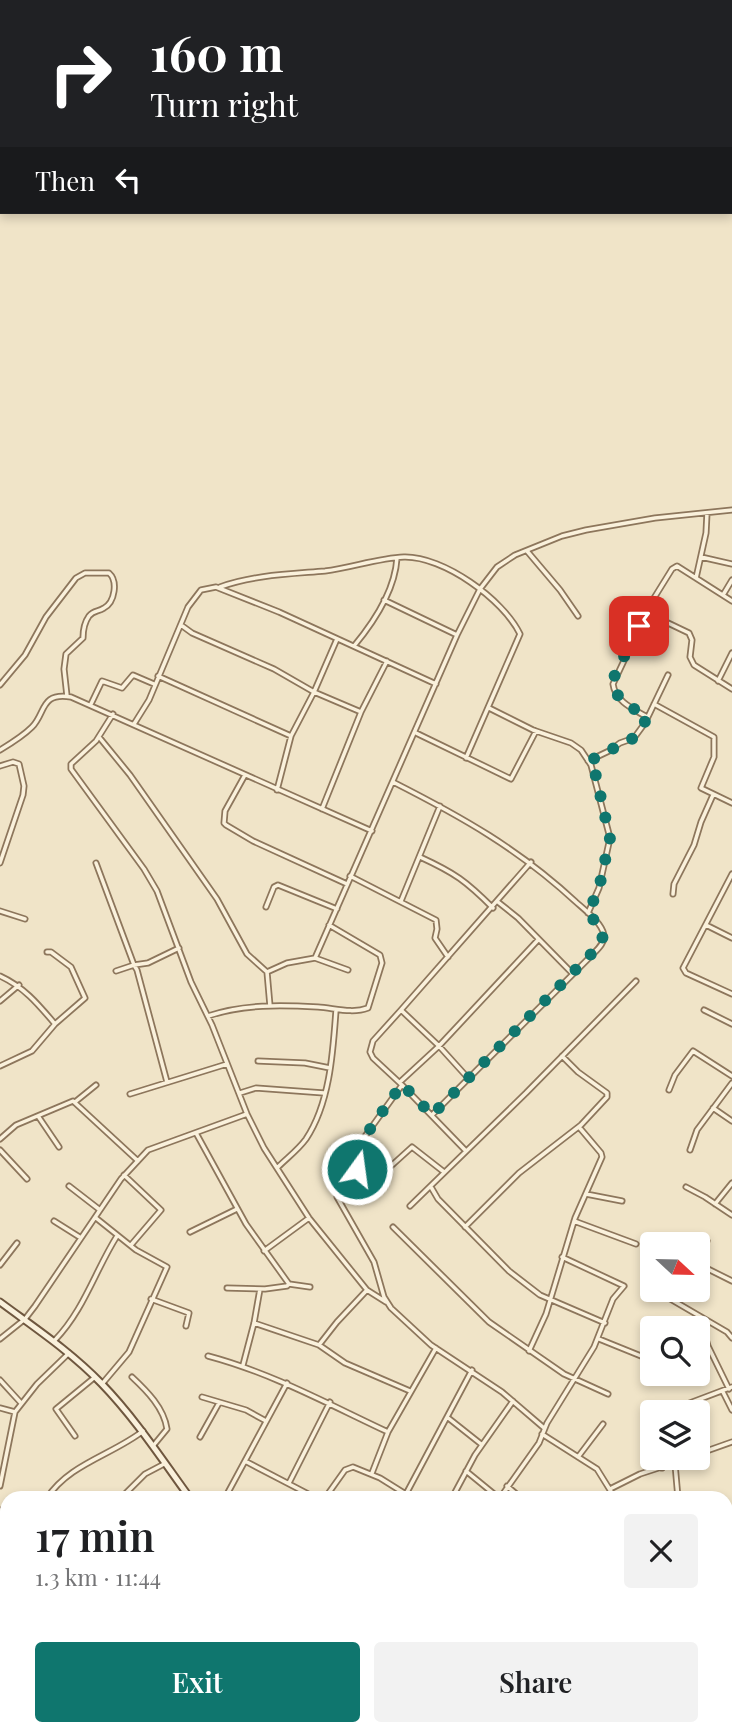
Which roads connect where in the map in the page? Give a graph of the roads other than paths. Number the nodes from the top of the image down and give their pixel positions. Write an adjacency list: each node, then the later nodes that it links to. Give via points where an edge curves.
1 (732, 510): 2 (street)
2 (707, 513): 3 (street, via 573,533); 4 (street)
3 (527, 551): 10 (street, via 504,561); 15 (street)
4 (701, 557): 6 (street); 7 (street)
5 (397, 558): 9 (street); 10 (street, via 434,562); 12 (street)
6 (732, 564)
7 (696, 578): 11 (street); 14 (street, via 675,566)
8 (732, 580): 11 (street)
9 (220, 587): 16 (street, via 201,590); 18 (street)
10 (480, 589): 17 (street); 33 (street, via 520,634)
11 (723, 595): 13 (street)
12 (384, 600): 17 (street); 19 (street)
13 (732, 601)
14 (645, 612): 24 (street, via 689,633 694,665); 36 (street, via 613,684 617,696)
15 (578, 615)
16 (180, 625): 23 (street); 29 (street)
17 (457, 635): 26 (street)
18 (337, 639): 19 (street); 29 (street)
19 (354, 646): 21 (street)
20 (732, 653): 24 (street)
21 (387, 661): 26 (street); 34 (street)
22 (668, 675): 32 (street)
23 (158, 676): 25 (street); 40 (street)
24 (718, 681): 28 (street)
25 (154, 684): 31 (street, via 133,675 120,689 103,681); 37 (street)
26 (436, 684): 39 (street)
27 (0, 685): 30 (street, via 76,578 85,573 109,573 115,586 112,598 103,609 90,614 83,638 66,654)
28 (732, 689)
29 (314, 692): 34 (street); 40 (street)
30 (67, 696): 31 (street); 42 (street, via 44,705 34,725)
31 (91, 704): 35 (street)
32 (654, 704): 36 (street); 49 (street, via 714,737 715,757 701,785)
33 (489, 708): 38 (street); 43 (street)
34 (361, 712): 52 (street)
35 (113, 715): 37 (street); 41 (street)
36 (648, 717): 44 (street, via 634,738)
37 (134, 724): 46 (street)
38 (536, 731): 43 (street, via 511,779); 44 (street, via 571,743)
39 (416, 733): 43 (street); 47 (street)
40 (291, 736): 48 (street)
41 (99, 737): 75 (street, via 71,769 151,879); 82 (street, via 217,898 247,954)
42 (0, 750)
43 (466, 758)
44 (589, 761): 69 (street, via 610,838 599,888)
45 (0, 766): 56 (street, via 19,764 24,789)
46 (245, 774): 48 (street); 61 (street, via 225,811 226,825)
47 (393, 782): 51 (street); 53 (street)
48 (277, 790): 52 (street)
49 (713, 794): 50 (street); 62 (street)
50 (732, 803)
51 (440, 806): 54 (street); 55 (street)
52 (322, 809): 53 (street)
53 (372, 831): 59 (street)
54 (420, 857): 63 (street); 66 (street, via 468,883)
55 (531, 862): 64 (street); 69 (street)
56 (0, 863)
57 (96, 863): 79 (street)
58 (732, 874): 60 (street)
59 (350, 876): 61 (street); 63 (street)
60 (730, 882): 72 (street)
61 (347, 884): 67 (street)
62 (673, 894)
63 (401, 901): 77 (street, via 436,920 435,939)
64 (498, 902): 66 (street); 74 (street)
65 (266, 907): 67 (street, via 278,884)
66 (493, 908): 77 (street)
67 (337, 909): 71 (street)
68 (0, 911): 70 (street)
69 (588, 913): 83 (street, via 603,931 604,940)
70 (24, 919)
71 (329, 925): 78 (street); 90 (street, via 377,952 382,964 368,1008)
72 (706, 925): 73 (street); 87 (street, via 684,970)
73 (732, 938)
74 (538, 940): 83 (street); 96 (street)
75 (179, 948): 79 (street); 93 (street)
76 (47, 952): 94 (street, via 71,967 85,996)
77 (448, 957): 91 (street)
78 (315, 958): 80 (street); 82 (street)
79 (134, 965): 81 (street); 104 (street)
80 (348, 970)
81 (116, 971)
82 (267, 972): 89 (street)
83 (572, 974): 103 (street)
84 (0, 976): 86 (street)
85 (636, 981): 97 (street)
86 (19, 985): 88 (street); 94 (street)
87 (732, 993)
88 (0, 1002)
89 (270, 1006): 90 (street); 93 (street)
90 (336, 1010): 101 (street)
91 (401, 1010): 96 (street); 105 (street, via 370,1047 373,1058)
92 (704, 1010): 95 (street)
93 (208, 1016): 99 (street)
94 (55, 1024): 100 (street, via 32,1051)
95 (732, 1024)
96 (439, 1046): 103 (street); 105 (street)
97 (562, 1056): 118 (street, via 608,1095); 123 (street)
98 (258, 1061): 101 (street)
99 (227, 1064): 104 (street); 109 (street)
100 (0, 1066)
101 (330, 1068): 110 (street)
102 (732, 1076): 108 (street, via 693,1051)
103 (468, 1078): 115 (street)
104 (167, 1082): 111 (street)
105 (401, 1083): 115 (street); 167 (street, via 360,1146 355,1175 337,1193 374,1262)
106 (732, 1083): 113 (street)
107 (96, 1085): 112 (street)
108 (669, 1090)
109 (240, 1093): 110 (street, via 256,1088); 114 (street)
110 (324, 1093): 126 (street, via 306,1139)
111 (130, 1094)
112 (75, 1102): 116 (street); 125 (street)
113 (713, 1108): 117 (street); 124 (street)
114 (247, 1114): 119 (street); 126 (street)
115 (432, 1115): 123 (street)
116 (38, 1116): 120 (street, via 16,1125); 121 (street)
117 (732, 1121)
118 (579, 1127): 135 (street, via 602,1155); 147 (street, via 534,1160)
119 (196, 1133): 125 (street, via 156,1146); 139 (street)
120 (0, 1139)
121 (59, 1147)
122 (0, 1150): 130 (street)
123 (465, 1150): 127 (street)
124 (690, 1150)
125 (138, 1161): 128 (street)
126 (278, 1167): 143 (street)
127 (444, 1172): 129 (street, via 412,1147); 133 (street)
128 (124, 1175): 140 (street); 153 (street, via 161,1210)
129 (380, 1176)
130 (27, 1179)
131 (732, 1183): 137 (street)
132 (69, 1186): 140 (street)
133 (431, 1187): 138 (street); 147 (street)
134 (686, 1187): 137 (street)
135 (586, 1194): 136 (street); 145 (street)
136 (622, 1201)
137 (715, 1204): 141 (street)
138 (410, 1206)
139 (237, 1209): 148 (street); 154 (street)
140 (100, 1210): 142 (street)
141 (732, 1215)
142 (95, 1217): 149 (street); 150 (street)
143 (309, 1218): 154 (street); 163 (street)
144 (54, 1221): 150 (street)
145 (574, 1221): 152 (street); 155 (street)
146 (393, 1227): 183 (street, via 481,1315)
147 (465, 1227): 165 (street, via 509,1270)
148 (190, 1232)
149 (117, 1236): 153 (street); 180 (street, via 78,1312)
150 (81, 1238): 170 (street)
151 (17, 1243): 156 (street)
152 (636, 1244)
153 (131, 1245): 164 (street, via 167,1268)
154 (264, 1251): 159 (street)
155 (562, 1257): 165 (street); 172 (street, via 624,1285)
156 (0, 1265)
157 (710, 1269): 158 (street)
158 (732, 1281)
159 (289, 1284): 160 (street); 162 (street)
160 (310, 1287)
161 (227, 1288): 162 (street)
162 (260, 1289): 171 (street)
163 (367, 1290): 167 (street); 181 (street)
164 (151, 1298): 174 (street, via 188,1313); 195 (street, via 129,1352)
165 (550, 1299): 172 (street); 183 (street)
166 (0, 1302): 170 (main road)
167 (386, 1302): 182 (street)
168 (674, 1302): 169 (street)
169 (697, 1316)
170 (25, 1319): 178 (street); 180 (main road)
171 (254, 1323): 181 (street); 188 (street)
172 (604, 1323): 179 (street)
173 (710, 1323): 176 (street)
174 (186, 1326)
175 (732, 1328): 176 (street)
176 (727, 1332): 177 (street)
177 (732, 1338)
178 (0, 1339)
179 (599, 1339): 187 (street); 192 (street)
180 (55, 1340): 185 (main road)
181 (319, 1345): 197 (street, via 345,1363)
182 (436, 1348): 189 (street); 197 (street)
183 (529, 1350): 192 (street)
184 (710, 1350): 196 (street)
185 (69, 1353): 190 (main road); 205 (street)
186 (208, 1356): 188 (street)
187 (640, 1356)
188 (243, 1365): 194 (street)
189 (472, 1370): 202 (street); 209 (street)
190 (95, 1377): 195 (main road); 216 (street, via 56,1409)
191 (132, 1377): 222 (street, via 165,1420 166,1429)
192 (575, 1379): 199 (street); 212 (street)
193 (0, 1380): 205 (street)
194 (287, 1383): 203 (street); 210 (street)
195 (102, 1384): 213 (main road)
196 (730, 1388): 198 (street)
197 (410, 1391): 214 (street)
198 (723, 1392): 201 (street); 207 (street)
199 (608, 1394)
200 (202, 1396): 204 (street)
201 (700, 1400)
202 (513, 1401): 212 (street); 221 (street)
203 (330, 1402): 214 (street); 231 (street)
204 (219, 1403): 210 (street); 217 (street)
205 (21, 1404): 208 (street)
206 (0, 1408): 208 (street)
207 (732, 1410)
208 (15, 1412): 220 (street)
209 (447, 1417): 221 (street); 242 (street)
210 (266, 1421): 225 (street)
211 (603, 1424): 224 (street)
212 (544, 1429): 215 (street)
213 (143, 1431): 222 (main road); 235 (street, via 65,1477)
214 (388, 1432): 230 (street)
215 (542, 1434): 224 (street); 233 (street)
216 (75, 1436)
217 (200, 1437)
218 (732, 1441): 223 (street)
219 (0, 1442): 220 (street)
220 (7, 1443): 232 (street)
221 (482, 1444): 229 (street)
222 (153, 1446): 226 (main road)
223 (710, 1449)
224 (578, 1457): 234 (street, via 597,1469)
225 (245, 1461): 231 (street); 238 (street)
226 (166, 1463): 236 (street, via 145,1474); 237 (main road)
227 (655, 1470): 234 (street)
228 (676, 1470): 247 (street)
229 (466, 1471): 243 (street); 244 (street)
230 (372, 1474): 240 (street, via 350,1467); 241 (street)
231 (289, 1483): 239 (street)
232 (0, 1486)
233 (507, 1486): 245 (street); 246 (street)
234 (610, 1489)
235 (53, 1491)
236 (128, 1491)
237 (185, 1491)
238 (229, 1491)
239 (303, 1491)
240 (330, 1491)
241 (401, 1491)
242 (408, 1491)
243 (456, 1491)
244 (490, 1491)
245 (504, 1491)
246 (513, 1491)
247 (677, 1491)
248 (0, 1510): 249 (street)
249 (0, 1523)

